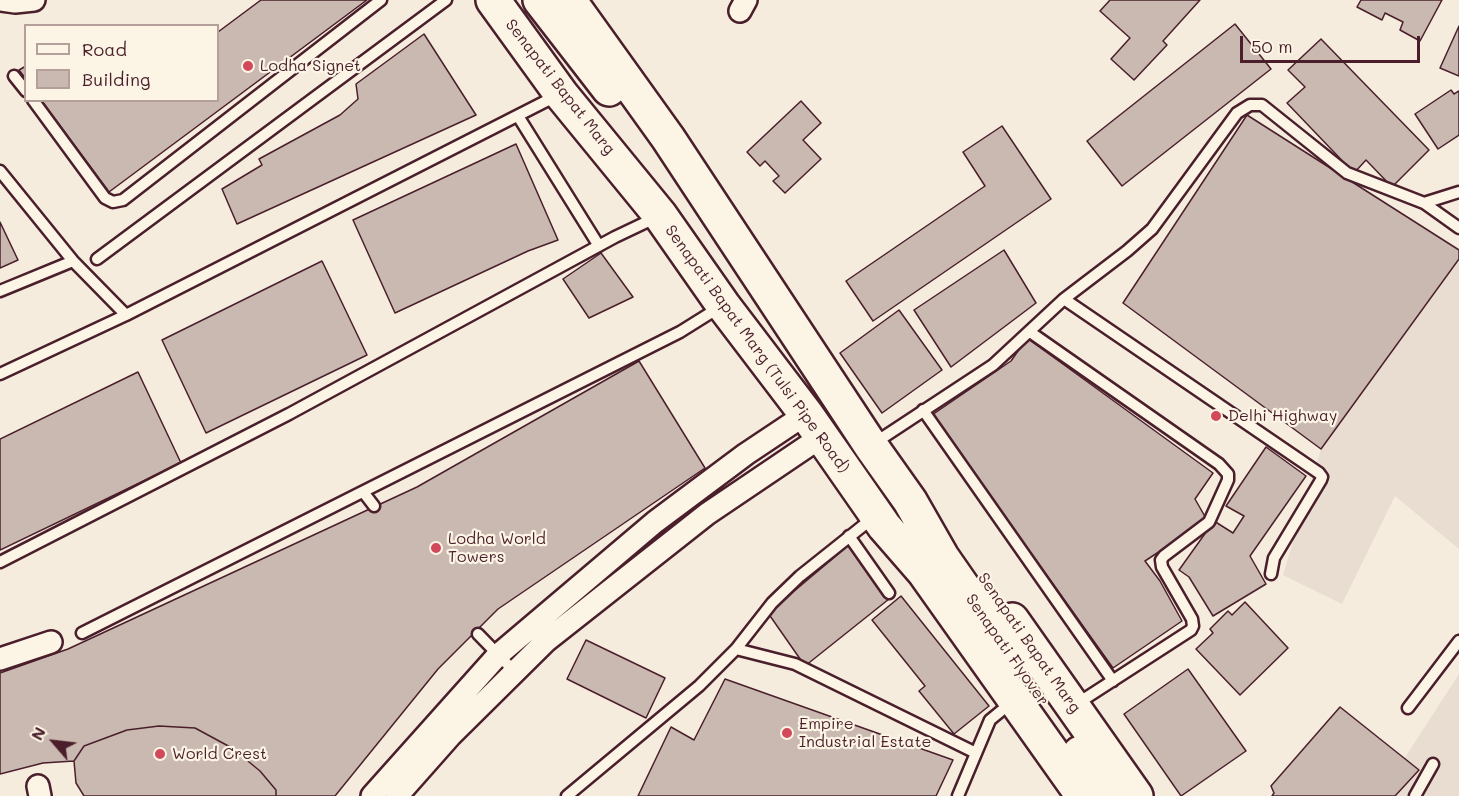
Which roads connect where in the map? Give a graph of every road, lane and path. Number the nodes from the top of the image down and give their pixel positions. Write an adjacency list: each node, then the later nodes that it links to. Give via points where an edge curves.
1 (2, 0): 2 (street)
2 (32, 0)
3 (381, 0): 12 (lane, via 123,200 113,202 105,198)
4 (446, 0): 23 (lane)
5 (493, 0): 11 (main road, Senapati Bapat Marg)
6 (513, 0): 14 (main road, via 546,46)
7 (540, 0): 14 (main road)
8 (569, 0): 15 (main road)
9 (14, 76): 10 (lane)
10 (24, 88)
11 (561, 94): 13 (lane); 17 (main road, Senapati Bapat Marg)
12 (34, 102)
13 (518, 116): 22 (lane); 28 (lane)
14 (629, 130): 15 (main road); 20 (main road)
15 (668, 138): 33 (main road)
16 (0, 171): 24 (lane)
17 (627, 173): 20 (main road, Senapati Bapat Marg (Tulsi Pipe Road))
18 (1459, 192): 19 (lane)
19 (1424, 203): 21 (lane); 26 (lane, via 1347,172 1263,105 1251,105 1237,114 1152,229)
20 (660, 215): 22 (lane); 27 (main road, Senapati Bapat Marg (Tulsi Pipe Road))
21 (1459, 228)
22 (599, 246): 41 (lane, via 289,414)
23 (98, 259)
24 (73, 261): 25 (lane); 28 (lane)
25 (0, 291)
26 (1064, 299): 29 (lane); 42 (lane, via 1319,472 1321,480 1274,558)
27 (723, 305): 32 (main road, Senapati Bapat Marg (Tulsi Pipe Road)); 36 (lane, via 680,332)
28 (126, 315): 30 (lane)
29 (1030, 332): 31 (lane, via 993,365); 53 (lane, via 1228,474 1209,522 1161,560 1192,619 1191,630)
30 (0, 374)
31 (923, 410): 33 (lane); 53 (lane)
32 (813, 425): 34 (street); 35 (street); 39 (main road, Senapati Bapat Marg (Tulsi Pipe Road))
33 (871, 446): 37 (main road)
34 (746, 454): 35 (street); 45 (street, via 656,522)
35 (760, 477): 45 (street)
36 (364, 493): 38 (lane); 44 (lane)
37 (910, 501): 54 (main road, Senapati Bapat Marg, via 957,542); 59 (main road, Senapati Flyover)
38 (375, 506)
39 (880, 520): 40 (lane); 56 (main road, via 907,579); 59 (main road, Senapati Flyover, via 924,572)
40 (849, 536): 43 (lane); 49 (lane, via 772,603)
41 (0, 562)
42 (1271, 574)
43 (889, 593)
44 (82, 633)
45 (539, 633): 50 (street); 52 (street)
46 (478, 634): 50 (lane)
47 (1459, 641): 55 (lane)
48 (51, 642): 51 (street)
49 (736, 649): 57 (lane, via 795,664); 62 (lane, via 699,686)
50 (498, 655): 52 (lane); 60 (street)
51 (0, 659)
52 (513, 671): 61 (street)
53 (1113, 681): 54 (lane)
54 (1073, 707): 65 (main road, Senapati Bapat Marg)
55 (1408, 708)
56 (1001, 711): 57 (lane, via 990,720); 59 (main road)
57 (976, 753): 63 (lane)
58 (1433, 764): 66 (lane)
59 (1077, 786): 64 (main road, Senapati Flyover)
60 (372, 796)
61 (398, 796)
62 (567, 796)
63 (958, 796)
64 (1110, 796)
65 (1136, 796)
66 (1414, 796)

